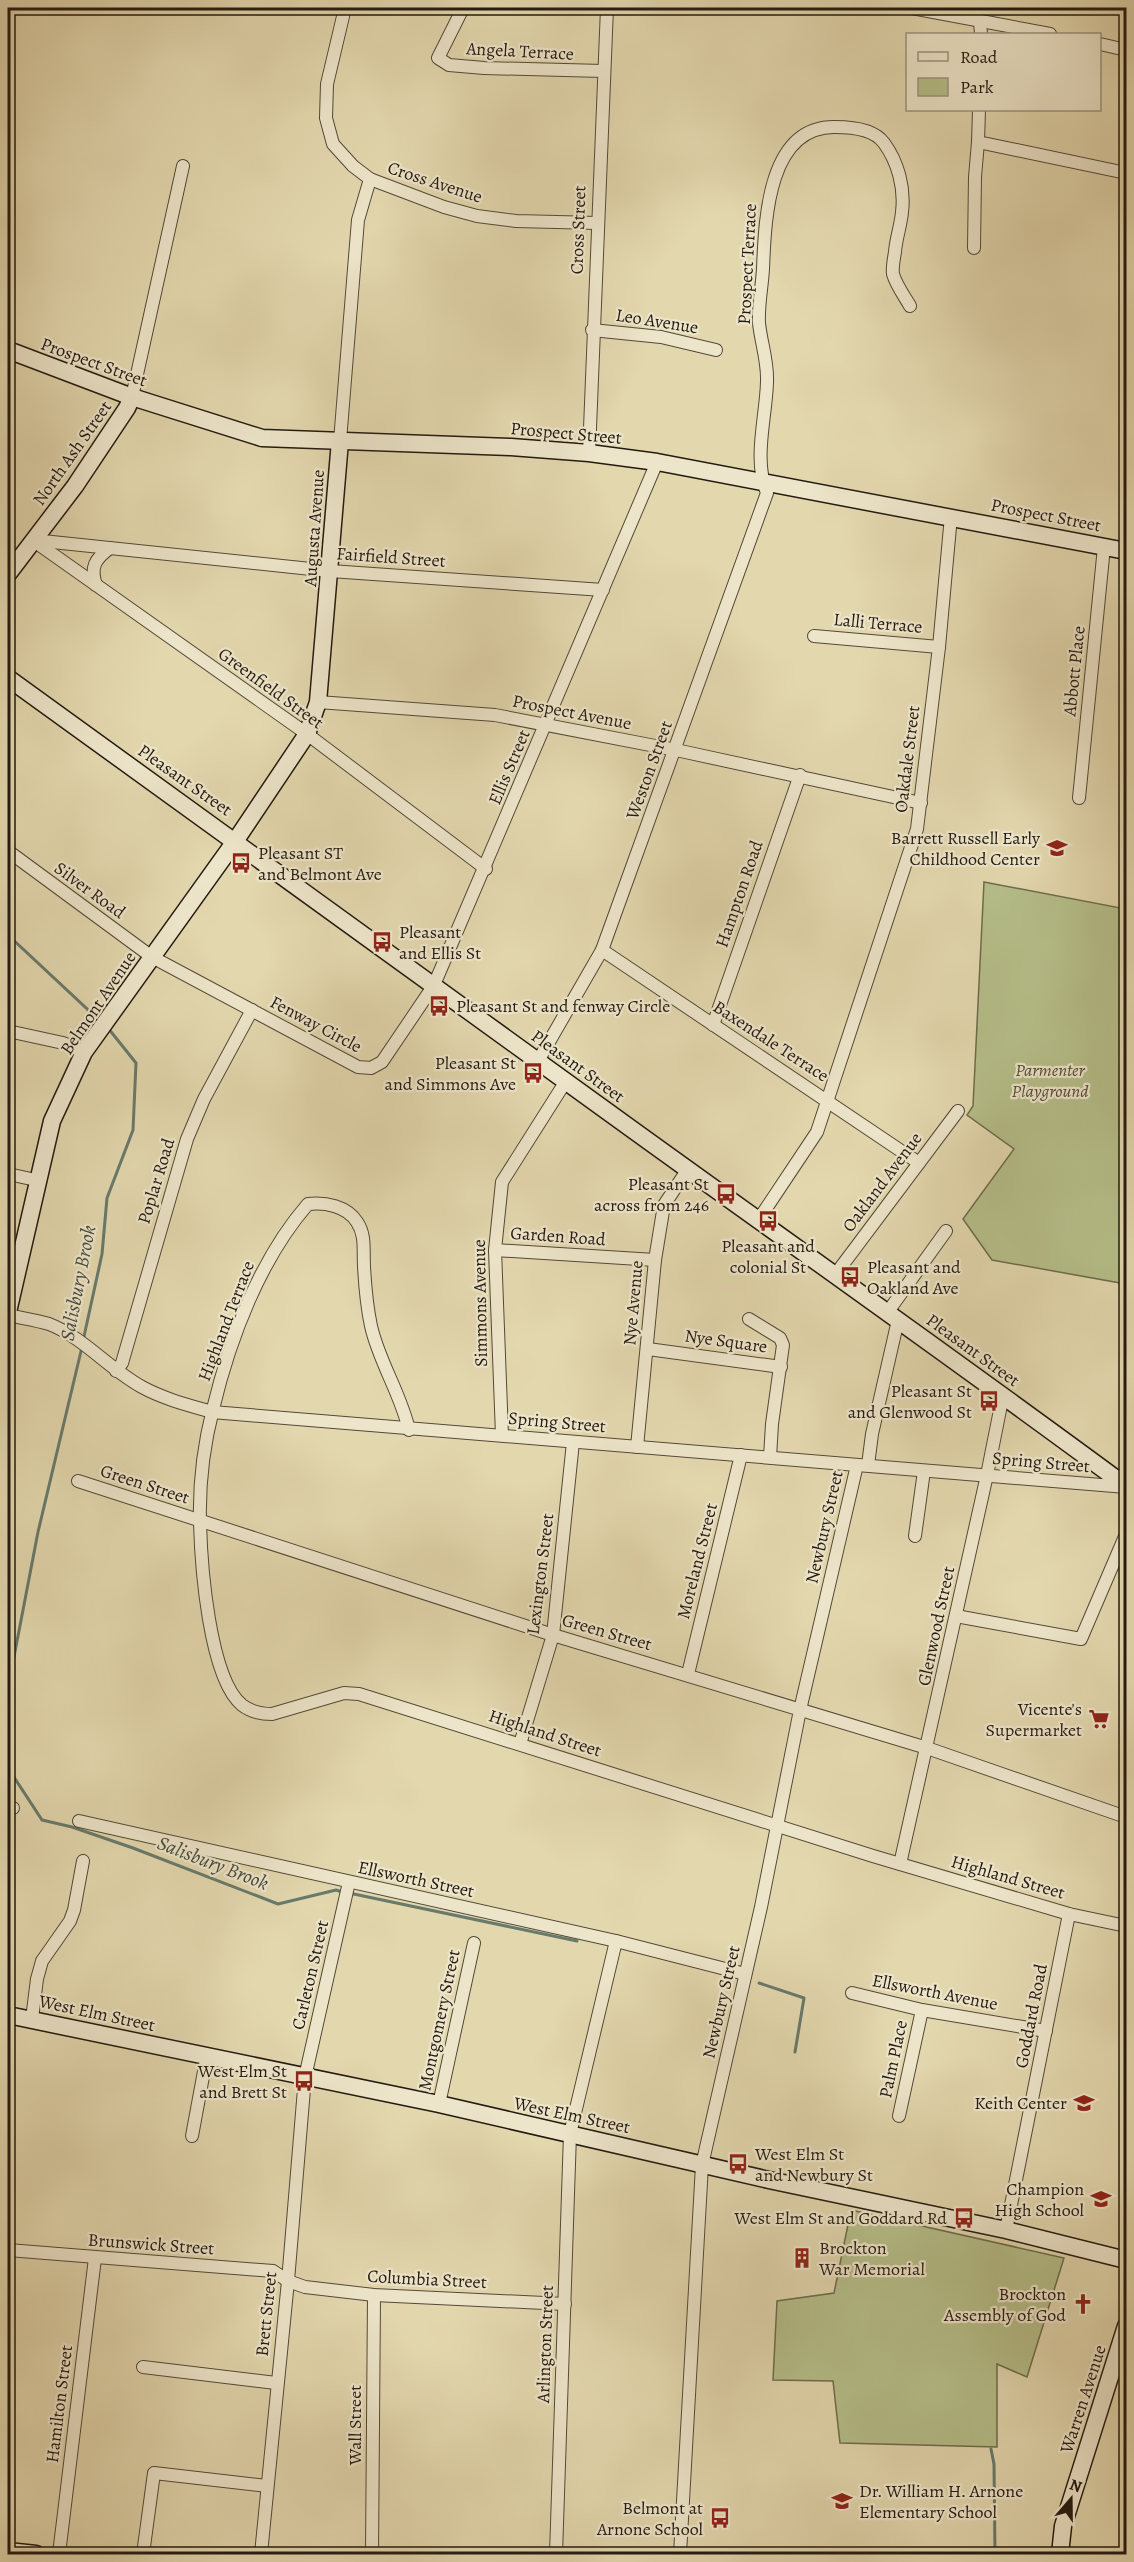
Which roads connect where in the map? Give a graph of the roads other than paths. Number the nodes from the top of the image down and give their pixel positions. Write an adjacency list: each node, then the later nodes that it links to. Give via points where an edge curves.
1 (345, 8): 15 (street, Cross Avenue, via 327,84 326,117 333,144)
2 (463, 8): 10 (street, Angela Terrace, via 438,58 449,65)
3 (607, 8): 10 (street, Cross Street)
4 (912, 8): 5 (street)
5 (980, 21): 6 (street); 7 (street)
6 (981, 33)
7 (1045, 33)
8 (1101, 44): 9 (street)
9 (1126, 50)
10 (603, 71): 17 (street, Cross Street)
11 (979, 111): 12 (street)
12 (978, 142): 14 (street); 18 (street)
13 (183, 166): 23 (street, North Ash Street)
14 (1126, 173)
15 (370, 179): 16 (street, Cross Avenue); 17 (street, Cross Avenue, via 477,216)
16 (364, 197): 24 (street, Augusta Avenue, via 358,220)
17 (597, 223): 20 (street, Cross Street)
18 (974, 248)
19 (910, 306): 27 (street, Prospect Terrace, via 893,274 903,210 902,183 893,156 882,140 857,128 831,127 794,143 782,159 765,223 759,324 767,381)
20 (592, 330): 22 (street, Leo Avenue, via 661,337); 25 (street, Cross Street)
21 (8, 350): 23 (street, Prospect Street)
22 (716, 350)
23 (132, 397): 24 (street, Prospect Street, via 262,438); 29 (street, North Ash Street, via 75,486)
24 (340, 441): 25 (street, Prospect Street); 33 (street, Augusta Avenue)
25 (588, 453): 26 (street, Prospect Street)
26 (657, 462): 27 (street, Prospect Street); 36 (street, Ellis Street)
27 (762, 482): 28 (street, Prospect Street); 43 (street, Weston Street, via 767,493 755,531)
28 (951, 516): 30 (street, Prospect Street); 38 (street, Oakdale Street)
29 (33, 540): 31 (street, Fairfield Street); 34 (street, North Ash Street); 35 (street, Greenfield Street)
30 (1104, 547): 32 (street, Prospect Street); 45 (street, Abbott Place)
31 (110, 548): 33 (street, Fairfield Street); 35 (street, via 93,565)
32 (1126, 551)
33 (330, 571): 36 (street, Fairfield Street); 40 (street, Augusta Avenue)
34 (8, 574)
35 (96, 585): 42 (street, Greenfield Street)
36 (603, 591): 41 (street, Ellis Street)
37 (814, 636): 38 (street, Lalli Terrace)
38 (939, 647): 46 (street, Oakdale Street)
39 (8, 678): 47 (street, Pleasant Street)
40 (318, 702): 41 (street, Prospect Avenue, via 495,716); 42 (street, Augusta Avenue)
41 (546, 725): 43 (street, Prospect Avenue); 49 (street, Ellis Street)
42 (307, 735): 47 (street, Augusta Avenue); 49 (street, Greenfield Street)
43 (676, 750): 44 (street, Prospect Avenue); 50 (street, Weston Street)
44 (800, 775): 46 (street, Prospect Avenue); 54 (street, Hampton Road)
45 (1079, 798)
46 (921, 803): 59 (street, Oakdale Street, via 910,852)
47 (236, 840): 51 (street, Belmont Avenue); 52 (street, Pleasant Street)
48 (8, 852): 51 (street, Silver Road)
49 (486, 869): 52 (street, Ellis Street)
50 (602, 950): 54 (street, Baxendale Terrace); 57 (street, Weston Street)
51 (152, 957): 53 (street, Fenway Circle); 56 (street, Belmont Avenue)
52 (434, 985): 53 (street, Fenway Circle, via 382,1062 371,1068 358,1067); 57 (street, Pleasant Street)
53 (252, 1010): 75 (street, Poplar Road, via 187,1139 122,1363)
54 (713, 1025): 59 (street, Baxendale Terrace)
55 (8, 1031): 56 (street, via 63,1043)
56 (84, 1052): 64 (street, Belmont Avenue, via 52,1121)
57 (538, 1061): 58 (street, Pleasant Street)
58 (566, 1081): 62 (street, Pleasant Street); 67 (street, Simmons Avenue, via 502,1182)
59 (826, 1100): 61 (street, Baxendale Terrace); 65 (street, Oakdale Street, via 817,1132)
60 (958, 1111): 61 (street, Oakland Avenue)
61 (919, 1163): 69 (street, Oakland Avenue)
62 (688, 1169): 65 (street, Pleasant Street); 68 (street, Nye Avenue, via 664,1205)
63 (8, 1174): 64 (street)
64 (36, 1180): 70 (street, Belmont Avenue)
65 (759, 1219): 69 (street, Pleasant Street)
66 (946, 1231): 71 (street)
67 (495, 1250): 68 (street, Garden Road); 79 (street, Simmons Avenue)
68 (655, 1260): 73 (street, Nye Avenue)
69 (835, 1275): 71 (street, Pleasant Street)
70 (8, 1314): 75 (street, Spring Street, via 48,1324 74,1338)
71 (892, 1316): 76 (street, Pleasant Street); 84 (street, Newbury Street)
72 (749, 1319): 74 (street, via 780,1338)
73 (648, 1349): 74 (street, Nye Square); 81 (street, Nye Avenue)
74 (781, 1367): 83 (street, Nye Square)
75 (116, 1371): 77 (street, Spring Street, via 161,1396)
76 (1003, 1395): 86 (street, Glenwood Street); 88 (street, Pleasant Street)
77 (212, 1412): 78 (street, Spring Street); 78 (street, Highland Terrace, via 251,1297 274,1250 308,1204 325,1202 356,1219 363,1234 371,1326); 89 (street, Highland Street)
78 (409, 1430): 79 (street, Spring Street)
79 (502, 1435): 80 (street, Spring Street)
80 (573, 1442): 81 (street, Spring Street); 93 (street, Lexington Street)
81 (637, 1447): 82 (street, Spring Street)
82 (741, 1455): 83 (street, Spring Street); 94 (street, Moreland Street)
83 (770, 1457): 84 (street, Spring Street)
84 (863, 1465): 85 (street, Spring Street); 95 (street, Newbury Street)
85 (924, 1471): 86 (street, Spring Street); 91 (street)
86 (987, 1475): 88 (street, Spring Street); 92 (street, Glenwood Street)
87 (78, 1481): 89 (street, Green Street)
88 (1126, 1487)
89 (200, 1521): 93 (street, Green Street); 96 (street, Highland Street, via 215,1651 227,1684 242,1705 260,1714 272,1714 344,1693 359,1694)
90 (1126, 1534): 92 (street, via 1081,1640)
91 (915, 1536)
92 (956, 1616): 97 (street, Glenwood Street)
93 (553, 1635): 94 (street, Green Street); 96 (street, Lexington Street)
94 (688, 1674): 95 (street, Green Street)
95 (800, 1710): 97 (street, Green Street); 100 (street, Newbury Street)
96 (520, 1743): 100 (street, Highland Street)
97 (927, 1748): 98 (street, Green Street); 102 (street, Glenwood Street)
98 (1126, 1817)
99 (79, 1821): 103 (street, Ellsworth Street, via 253,1858)
100 (778, 1825): 102 (street, Highland Street); 108 (street, Newbury Street)
101 (83, 1861): 112 (street, via 70,1921 42,1961)
102 (900, 1864): 104 (street, Highland Street)
103 (348, 1889): 106 (street, Ellsworth Street); 115 (street, Carleton Street)
104 (1069, 1914): 105 (street, Highland Street); 113 (street, Goddard Road)
105 (1126, 1926)
106 (616, 1941): 108 (street, Ellsworth Street); 118 (street, Arlington Street)
107 (474, 1943): 116 (street, Montgomery Street)
108 (745, 1974): 120 (street, Newbury Street)
109 (852, 1993): 110 (street, Ellsworth Avenue)
110 (922, 2010): 113 (street, Ellsworth Avenue); 117 (street, Palm Place)
111 (8, 2015): 112 (street, West Elm Street)
112 (32, 2019): 114 (street, West Elm Street)
113 (1046, 2031): 121 (street, Goddard Road)
114 (207, 2055): 115 (street, West Elm Street); 119 (street)
115 (305, 2076): 116 (street, West Elm Street); 125 (street, Brett Street)
116 (439, 2104): 118 (street, West Elm Street)
117 (899, 2116)
118 (570, 2134): 120 (street, West Elm Street); 127 (street, Arlington Street)
119 (192, 2136)
120 (702, 2165): 121 (street, West Elm Street); 139 (street, Newbury Street)
121 (1006, 2230): 124 (street, West Elm Street)
122 (8, 2250): 123 (street, Brunswick Street)
123 (96, 2258): 125 (street, Brunswick Street, via 273,2271); 134 (street, Hamilton Street)
124 (1126, 2260)
125 (288, 2281): 126 (street, Columbia Street, via 305,2287); 130 (street, Brett Street)
126 (374, 2295): 127 (street, Columbia Street); 137 (street, Wall Street)
127 (565, 2304): 138 (street, Arlington Street)
128 (1126, 2326): 140 (street, Warren Avenue, via 1063,2526)
129 (143, 2367): 130 (street)
130 (276, 2383): 131 (street, Brett Street)
131 (267, 2486): 135 (street, via 154,2473); 136 (street, Brett Street)
132 (8, 2551): 133 (street)
133 (36, 2554)
134 (59, 2554)
135 (143, 2554)
136 (261, 2554)
137 (372, 2554)
138 (556, 2554)
139 (680, 2554)
140 (1060, 2554)

